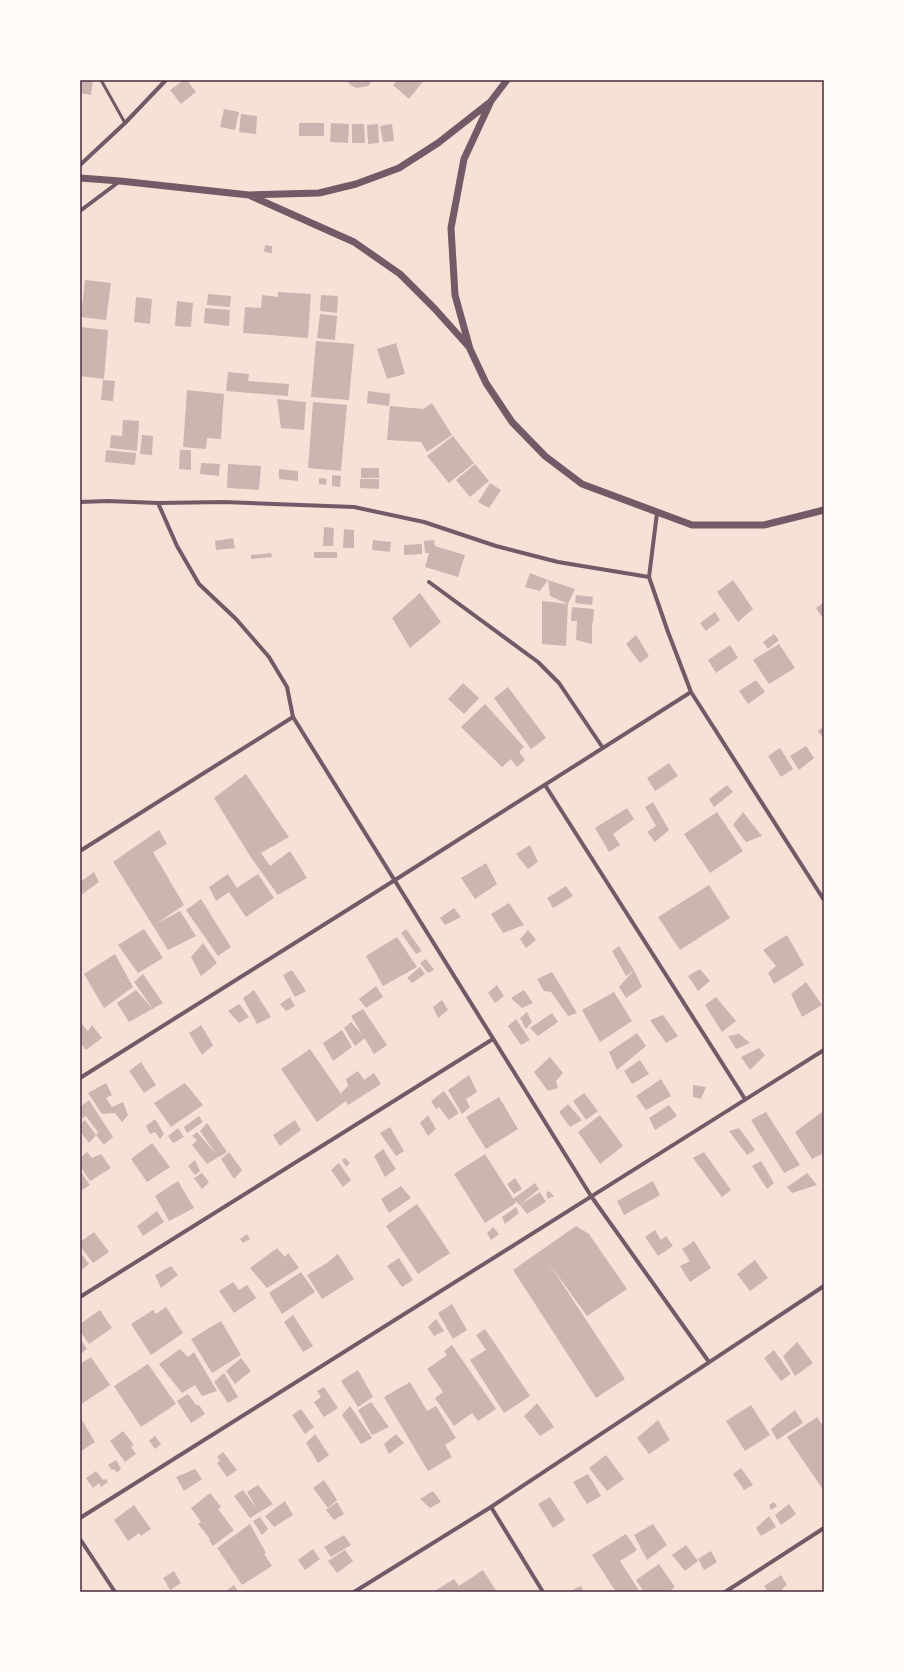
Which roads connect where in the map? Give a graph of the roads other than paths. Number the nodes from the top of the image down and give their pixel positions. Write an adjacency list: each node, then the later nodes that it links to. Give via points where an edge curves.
1 (101, 80): 5 (lane)
2 (166, 80): 5 (street)
3 (508, 80): 4 (street)
4 (491, 101): 9 (street, via 438,143 399,168 356,184 319,193); 11 (street, via 464,159 451,228 455,295)
5 (126, 123): 6 (street)
6 (80, 165)
7 (80, 178): 8 (street)
8 (120, 181): 9 (street); 10 (street)
9 (249, 195): 11 (street, via 354,242 400,274)
10 (80, 211)
11 (470, 349): 15 (street, via 486,383 512,422 545,456 582,484)
12 (80, 502): 13 (street)
13 (158, 503): 16 (street, via 224,502 354,507 424,522 496,546 558,562); 19 (street, via 177,546 199,584 236,619 269,657 287,687)
14 (824, 510): 15 (street, via 764,525 692,524)
15 (657, 513): 16 (street)
16 (649, 577): 18 (street)
17 (428, 582): 20 (street, via 538,662 559,683)
18 (691, 692): 20 (street); 24 (street)
19 (293, 717): 22 (street); 23 (street)
20 (603, 748): 21 (street)
21 (545, 785): 23 (street); 28 (street)
22 (80, 851)
23 (395, 880): 25 (street); 27 (street)
24 (824, 900)
25 (493, 1039): 29 (street); 31 (street)
26 (824, 1050): 28 (street)
27 (80, 1078)
28 (746, 1099): 29 (street)
29 (591, 1196): 32 (street); 34 (street)
30 (824, 1286): 32 (street)
31 (80, 1298)
32 (708, 1362): 33 (street)
33 (491, 1506): 38 (street); 39 (street)
34 (80, 1518)
35 (824, 1528): 40 (street)
36 (80, 1539): 37 (street)
37 (115, 1592)
38 (354, 1592)
39 (543, 1592)
40 (725, 1592)

